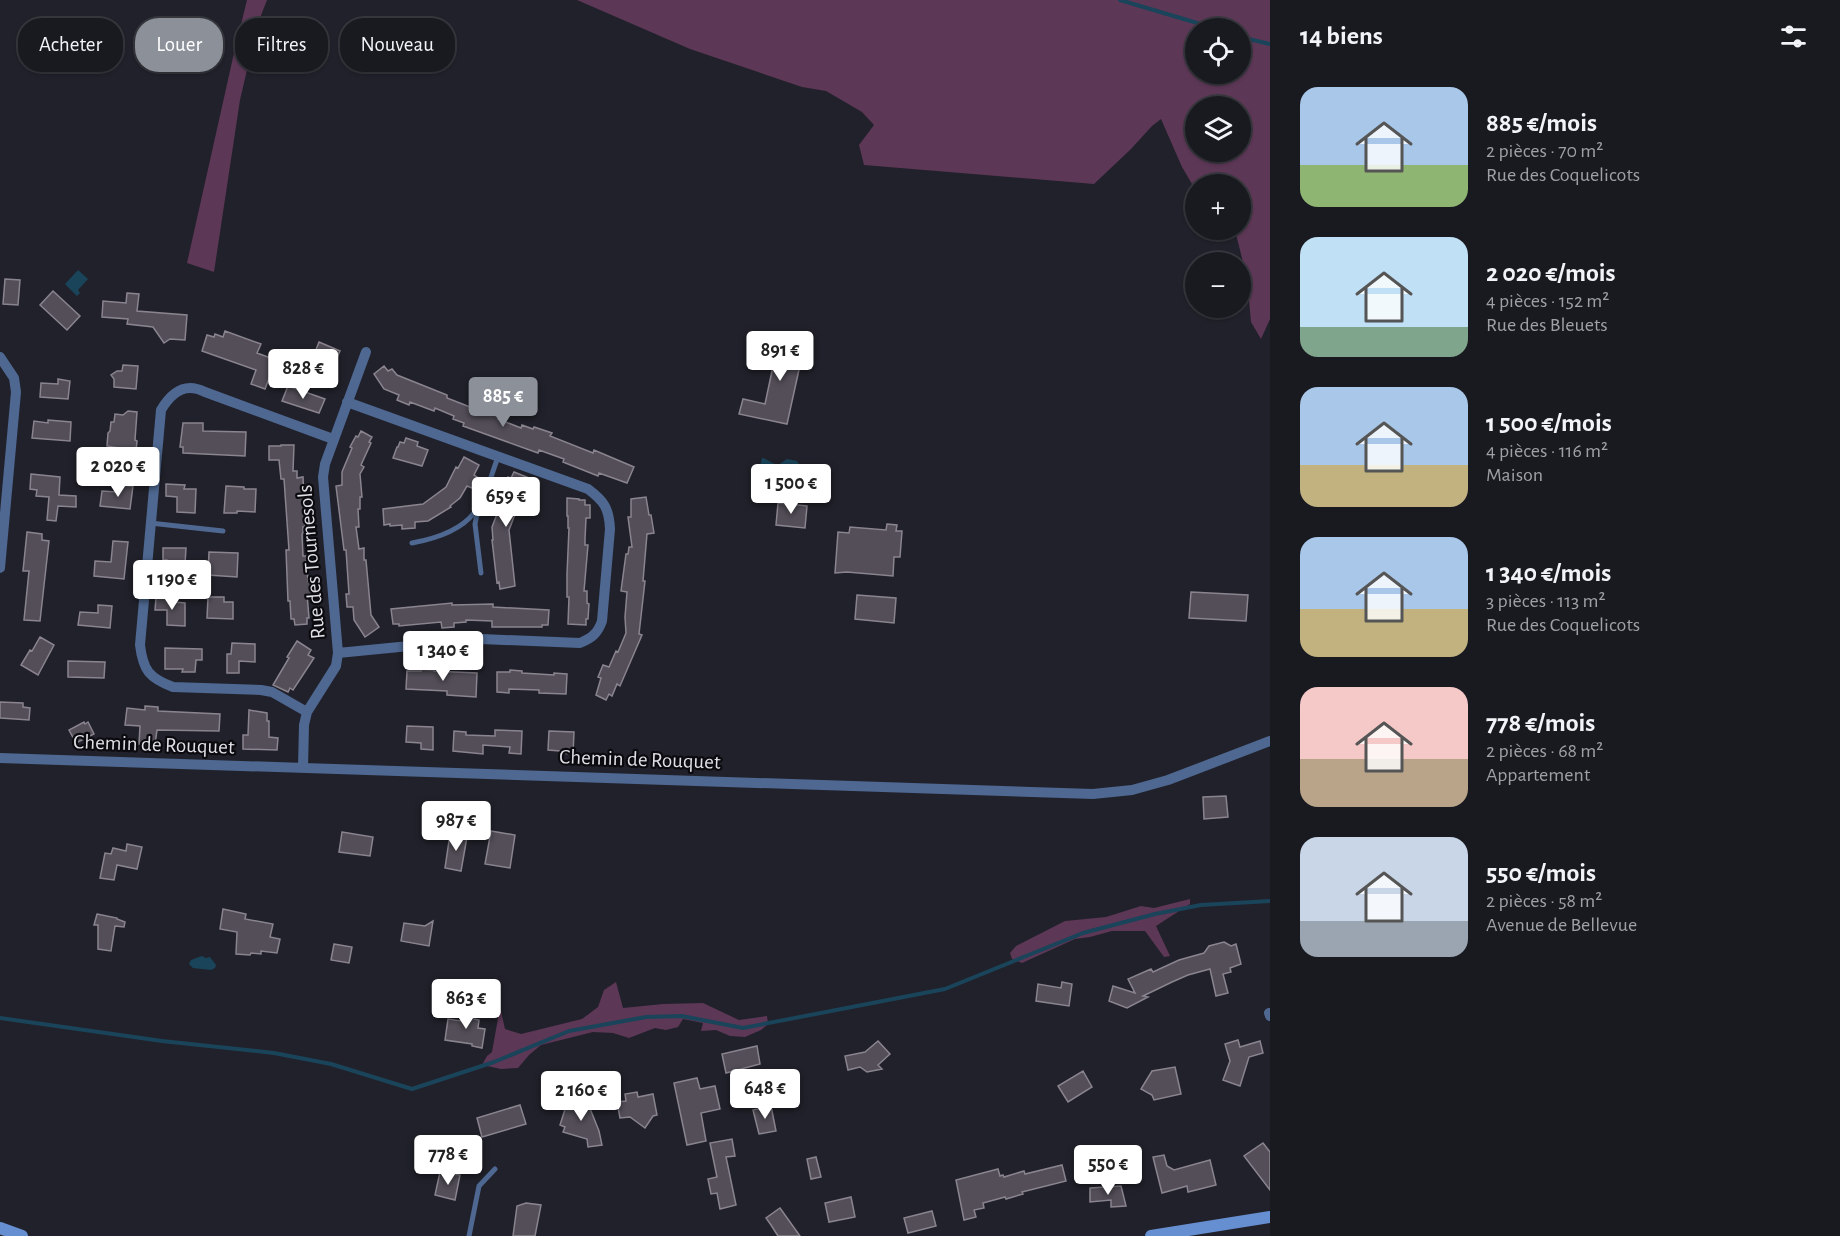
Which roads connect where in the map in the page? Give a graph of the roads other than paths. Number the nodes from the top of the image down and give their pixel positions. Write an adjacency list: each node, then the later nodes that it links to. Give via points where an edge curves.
1 (366, 352): 3 (street, Rue des Tournesols)
2 (0, 357): 7 (street, via 14,378 16,392)
3 (347, 402): 4 (street, Rue des Tournesols); 5 (street)
4 (333, 439): 8 (street, via 206,392 181,390 168,398 161,410); 13 (street, Rue des Tournesols, via 323,477)
5 (498, 457): 6 (lane); 13 (street, via 588,489 601,498 610,518 610,529 598,632 580,643 481,639)
6 (483, 498): 10 (lane, via 463,523 447,533); 12 (lane, via 475,524)
7 (2, 517): 11 (street)
8 (150, 524): 9 (lane); 14 (street, via 140,645 142,661 150,674 173,687 272,692)
9 (222, 531)
10 (412, 543)
11 (0, 568)
12 (482, 573)
13 (338, 653): 14 (street, Rue des Tournesols, via 336,666)
14 (307, 712): 17 (street, Rue des Tournesols)
15 (1270, 741): 17 (street, Chemin de Rouquet, via 1168,780 1132,790 1093,794)
16 (0, 758): 17 (street, Chemin de Rouquet)
17 (303, 768)
18 (495, 1169): 22 (lane, via 479,1186)
19 (1270, 1217): 23 (street)
20 (0, 1228): 21 (street)
21 (22, 1236)
22 (469, 1236)
23 (1151, 1236)

